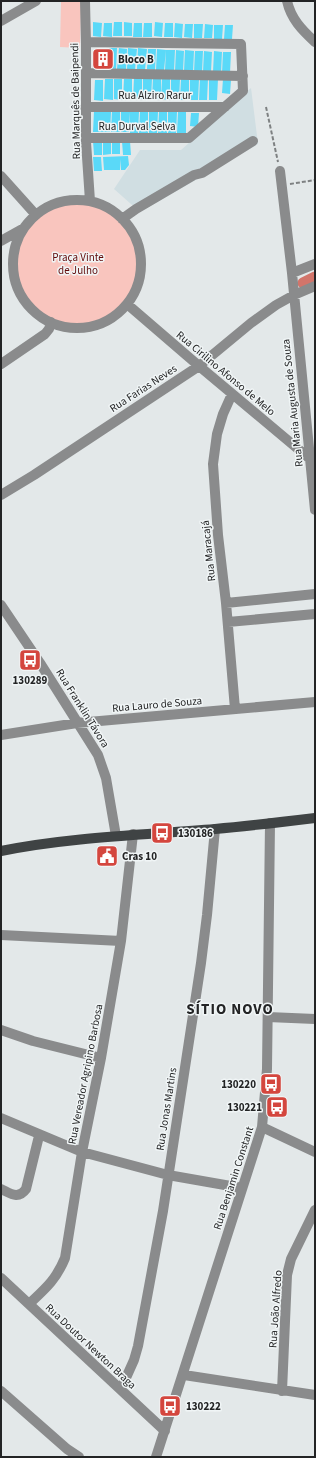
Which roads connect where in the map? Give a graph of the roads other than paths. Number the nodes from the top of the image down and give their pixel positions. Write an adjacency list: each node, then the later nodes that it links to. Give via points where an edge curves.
1 (36, 1): 4 (street)
2 (85, 1): 5 (street, Rua Marquês de Baipendi)
3 (287, 1): 6 (street, via 297,24)
4 (2, 19)
5 (86, 42): 7 (street, Rua Marquês de Baipendi); 8 (street, via 242,44)
6 (315, 42)
7 (86, 73): 8 (street); 9 (street, Rua Marquês de Baipendi)
8 (243, 76): 10 (street, Rua Durval Selva, via 243,91)
9 (85, 107): 10 (street, Rua Alziro Rarur); 11 (street, Rua Marquês de Baipendi)
10 (224, 107): 11 (street, Rua Durval Selva, via 189,138)
11 (86, 138): 15 (street, Rua Marquês de Baipendi)
12 (253, 141): 17 (street)
13 (280, 171): 21 (street)
14 (1, 176): 16 (street)
15 (90, 201): 16 (street, via 73,200 55,204); 17 (street, via 108,207)
16 (36, 215): 18 (street)
17 (122, 219): 24 (street, via 130,228 139,248 141,268 137,289)
18 (24, 228): 19 (street); 25 (street, via 18,240 14,275 25,301 34,311)
19 (1, 241)
20 (315, 264): 21 (street)
21 (292, 273): 23 (street)
22 (315, 286): 23 (street, Rua Farias Neves)
23 (294, 295): 27 (street, Rua Farias Neves, via 251,323); 29 (street, Rua Maria Augusta de Souza)
24 (127, 304): 25 (street, via 113,318 93,326 71,328); 27 (street, Rua Cirilino Afonso de Melo)
25 (51, 322): 26 (street, via 45,334)
26 (1, 364)
27 (198, 366): 28 (street, Rua Cirilino Afonso de Melo); 30 (street, Rua Farias Neves)
28 (232, 394): 29 (street, Rua Cirilino Afonso de Melo); 33 (street, Rua Maracajá, via 217,434 213,464)
29 (310, 459): 31 (street, Rua Maria Augusta de Souza)
30 (1, 495)
31 (315, 510)
32 (315, 594): 33 (street)
33 (226, 603): 36 (street, Rua Maracajá)
34 (1, 605): 39 (street, Rua Franklin Távora)
35 (315, 614): 36 (street)
36 (228, 622): 38 (street, Rua Maracajá)
37 (315, 702): 38 (street, Rua Lauro de Souza)
38 (235, 709): 39 (street, Rua Lauro de Souza)
39 (77, 723): 40 (street, Rua Lauro de Souza); 45 (street, Rua Franklin Távora, via 103,766)
40 (1, 735)
41 (315, 818): 42 (main road)
42 (270, 823): 43 (main road); 49 (street, Rua Benjamin Constant)
43 (215, 829): 44 (main road); 58 (street, Rua Jonas Martins, via 208,915)
44 (133, 834): 45 (main road); 48 (street, Rua Vereador Agripino Barbosa)
45 (116, 836): 46 (main road)
46 (1, 851)
47 (1, 935): 48 (street)
48 (121, 941): 52 (street, Rua Vereador Agripino Barbosa)
49 (268, 1017): 50 (street); 54 (street, Rua Benjamin Constant)
50 (315, 1019)
51 (1, 1030): 52 (street)
52 (101, 1058): 56 (street, Rua Vereador Agripino Barbosa)
53 (1, 1118): 55 (street)
54 (262, 1127): 57 (street); 60 (street, Rua Benjamin Constant)
55 (40, 1136): 56 (street); 59 (street, via 26,1189 19,1195 14,1195)
56 (82, 1152): 58 (street); 63 (street, Rua Vereador Agripino Barbosa, via 65,1258 53,1282)
57 (315, 1152)
58 (168, 1175): 60 (street); 65 (street, Rua Jonas Martins, via 138,1346)
59 (1, 1188)
60 (242, 1188): 64 (street, Rua Benjamin Constant)
61 (315, 1210): 66 (street, Rua João Alfredo, via 291,1259 287,1275)
62 (1, 1278): 63 (street, Rua Doutor Newton Braga)
63 (29, 1304): 65 (street, Rua Doutor Newton Braga)
64 (184, 1375): 66 (street); 69 (street, Rua Benjamin Constant)
65 (121, 1389): 69 (street, Rua Doutor Newton Braga)
66 (282, 1391): 68 (street)
67 (1, 1392): 70 (street)
68 (315, 1395)
69 (165, 1431): 71 (street, Rua Benjamin Constant)
70 (79, 1457)
71 (156, 1457)

